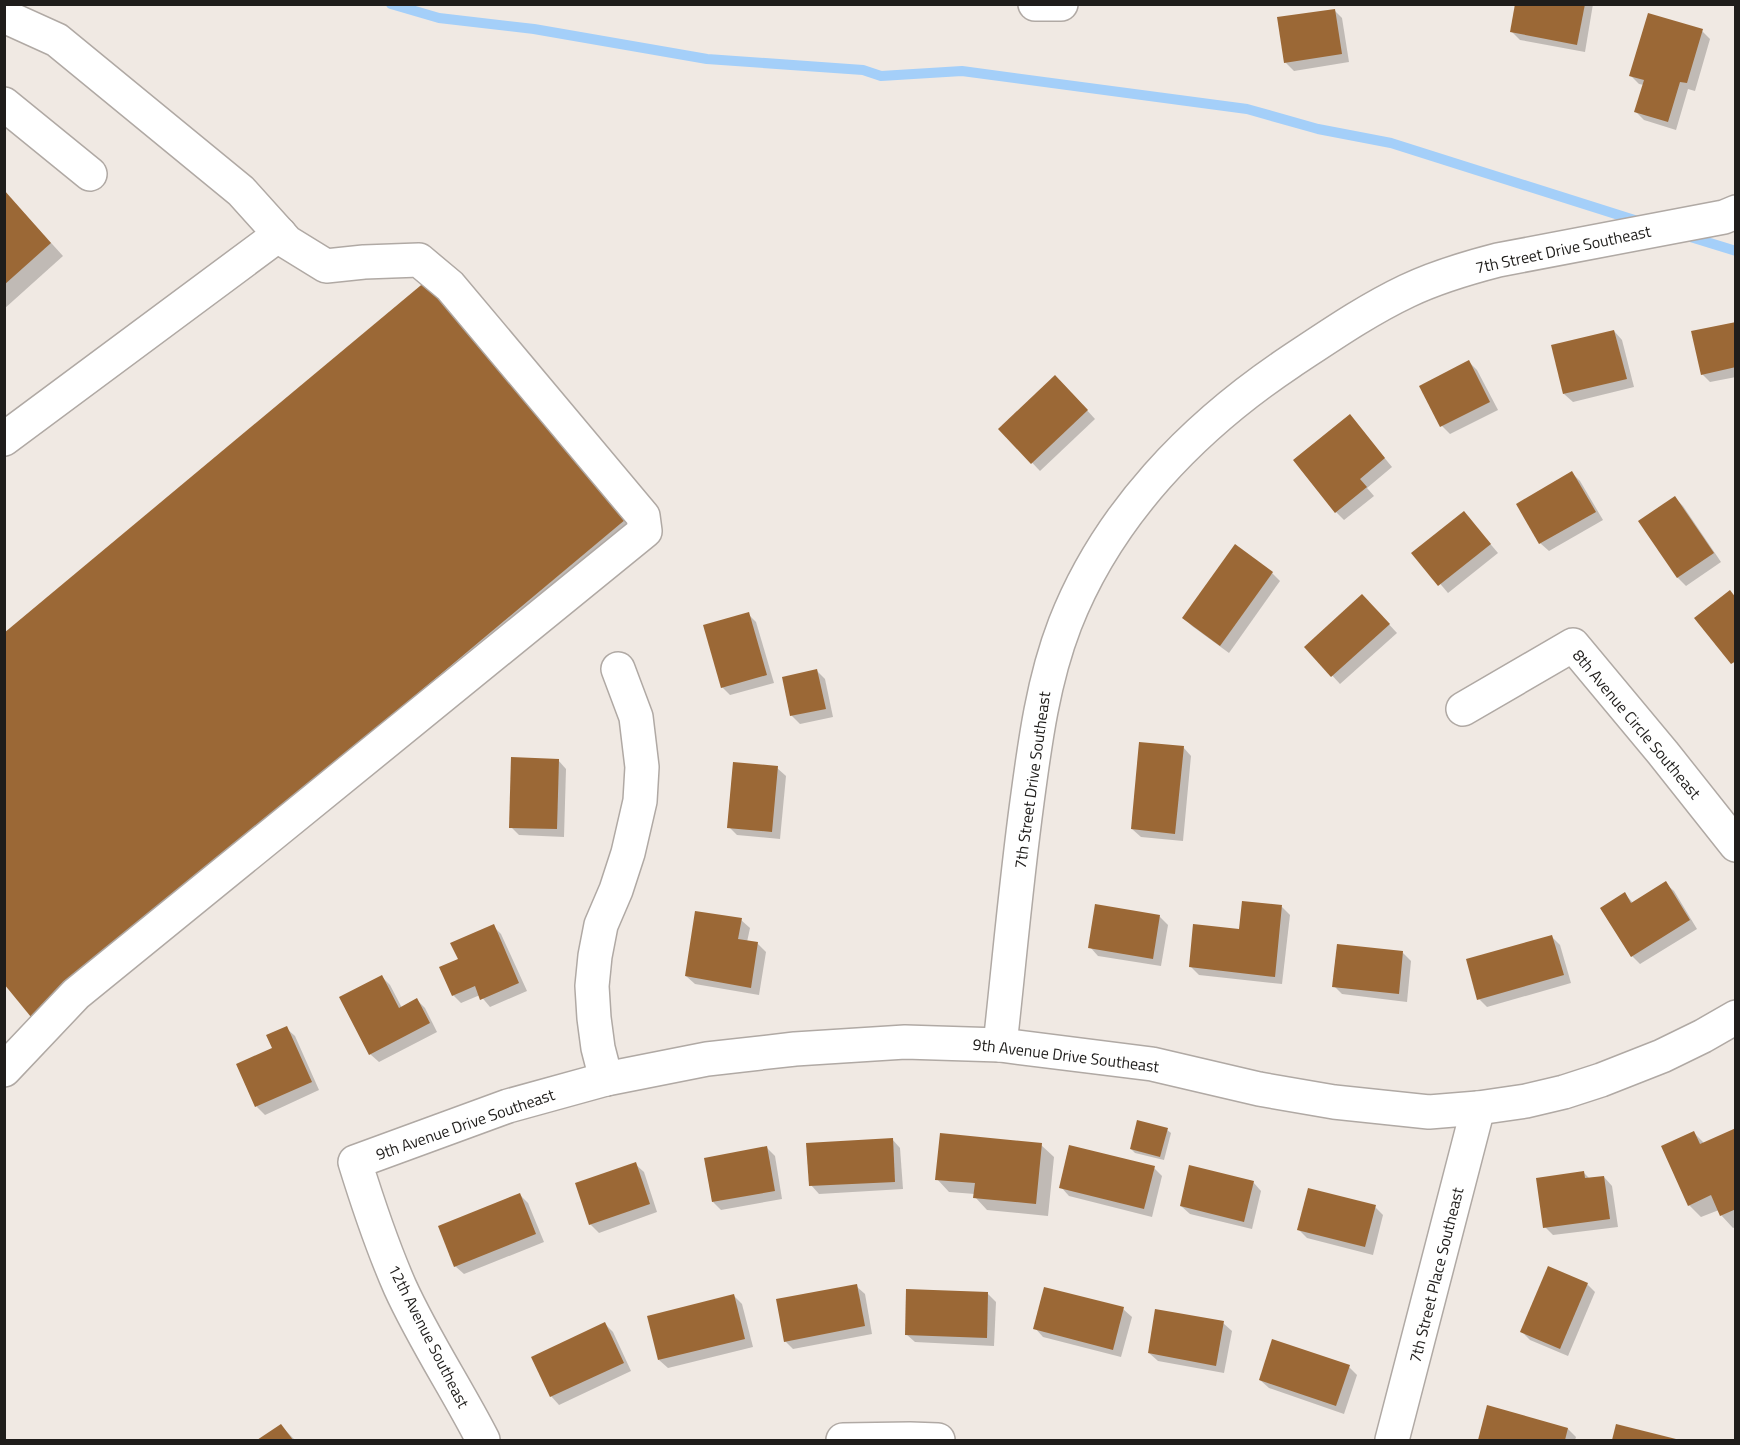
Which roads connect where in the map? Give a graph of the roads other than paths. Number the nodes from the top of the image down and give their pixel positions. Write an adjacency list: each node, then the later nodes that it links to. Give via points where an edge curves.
1 (1035, 4): 2 (street)
2 (1061, 4)
3 (4, 16): 7 (street, via 57,40 241,191)
4 (4, 104): 5 (street)
5 (90, 174)
6 (1736, 212): 13 (street, 7th Street Drive Southeast, via 1498,260 1409,290 1359,316 1263,380 1203,430 1148,485 1116,527 1088,574 1065,624 1048,676 1022,842)
7 (280, 234): 8 (street); 14 (street, via 326,266 419,260 450,286 643,516 645,531 76,993)
8 (4, 439)
9 (618, 669): 15 (street, via 636,717 642,767 640,801 628,853 601,925 595,956 594,1018)
10 (1463, 709): 11 (street, 8th Avenue Circle Southeast, via 1573,645)
11 (1736, 845)
12 (1736, 1017): 16 (street, 9th Avenue Drive Southeast, via 1662,1056 1601,1080 1545,1096)
13 (1000, 1045): 15 (street, 9th Avenue Drive Southeast, via 905,1042 795,1048 707,1059); 16 (street, 9th Avenue Drive Southeast, via 1152,1064 1334,1102 1429,1112)
14 (4, 1070)
15 (606, 1079): 17 (street, 9th Avenue Drive Southeast, via 508,1106)
16 (1478, 1108): 21 (street, 7th Street Place Southeast)
17 (355, 1162): 18 (street, 12th Avenue Southeast, via 400,1287)
18 (483, 1440)
19 (843, 1440): 20 (street)
20 (938, 1440)
21 (1392, 1440)

